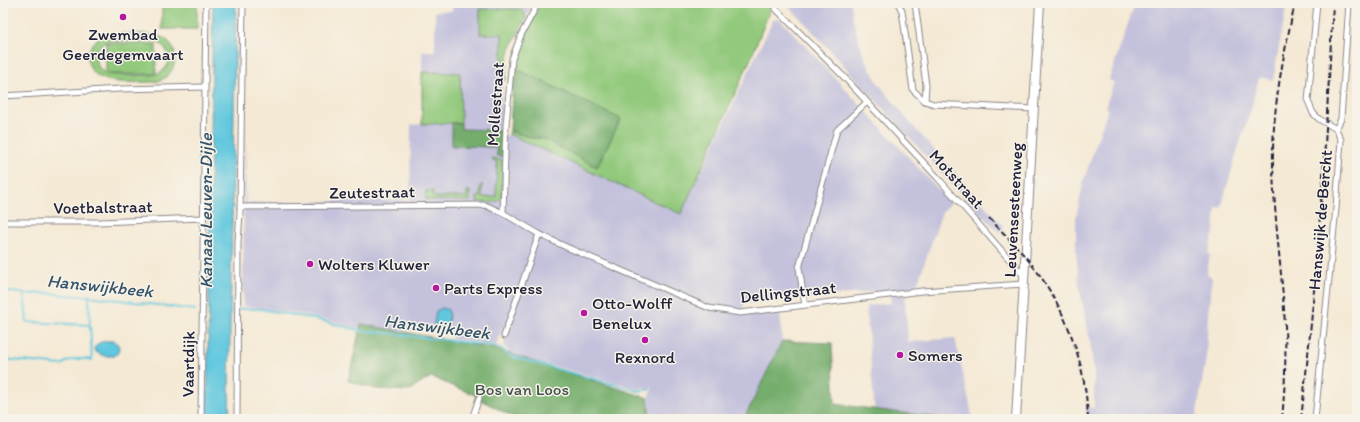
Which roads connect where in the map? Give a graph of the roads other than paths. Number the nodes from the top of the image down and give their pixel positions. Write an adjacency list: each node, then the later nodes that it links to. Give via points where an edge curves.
1 (206, 3): 10 (street, Vaartdijk)
2 (243, 3): 16 (street)
3 (538, 3): 17 (street, Mollestraat, via 512,59 506,125)
4 (898, 3): 12 (street, via 902,11 913,90)
5 (915, 3): 12 (street, via 926,85)
6 (1040, 3): 14 (main road, Leuvensesteenweg)
7 (1317, 3): 15 (street, via 1308,101 1313,113)
8 (1349, 3): 15 (street, Hanswijk de Bercht, via 1341,119)
9 (776, 9): 13 (street, Motstraat)
10 (205, 88): 11 (street, via 120,89); 18 (street, Vaartdijk)
11 (3, 96)
12 (925, 101): 14 (street, via 934,104)
13 (867, 102): 21 (street, Motstraat, via 937,177); 22 (street, via 837,130 800,268)
14 (1034, 109): 21 (main road, Leuvensesteenweg)
15 (1336, 129): 29 (street, Hanswijk de Bercht, via 1341,147)
16 (240, 207): 17 (street, Zeutestraat, via 485,205); 26 (street)
17 (503, 213): 20 (street, Dellingstraat)
18 (203, 218): 19 (street, Voetbalstraat); 25 (street, Vaartdijk)
19 (3, 222)
20 (539, 234): 22 (street, Dellingstraat, via 709,308 740,313); 23 (street)
21 (1025, 280): 22 (street, Dellingstraat); 28 (main road, Leuvensesteenweg)
22 (805, 305)
23 (504, 336)
24 (479, 398): 27 (street)
25 (201, 419)
26 (237, 419)
27 (472, 419)
28 (1016, 419)
29 (1315, 419)

